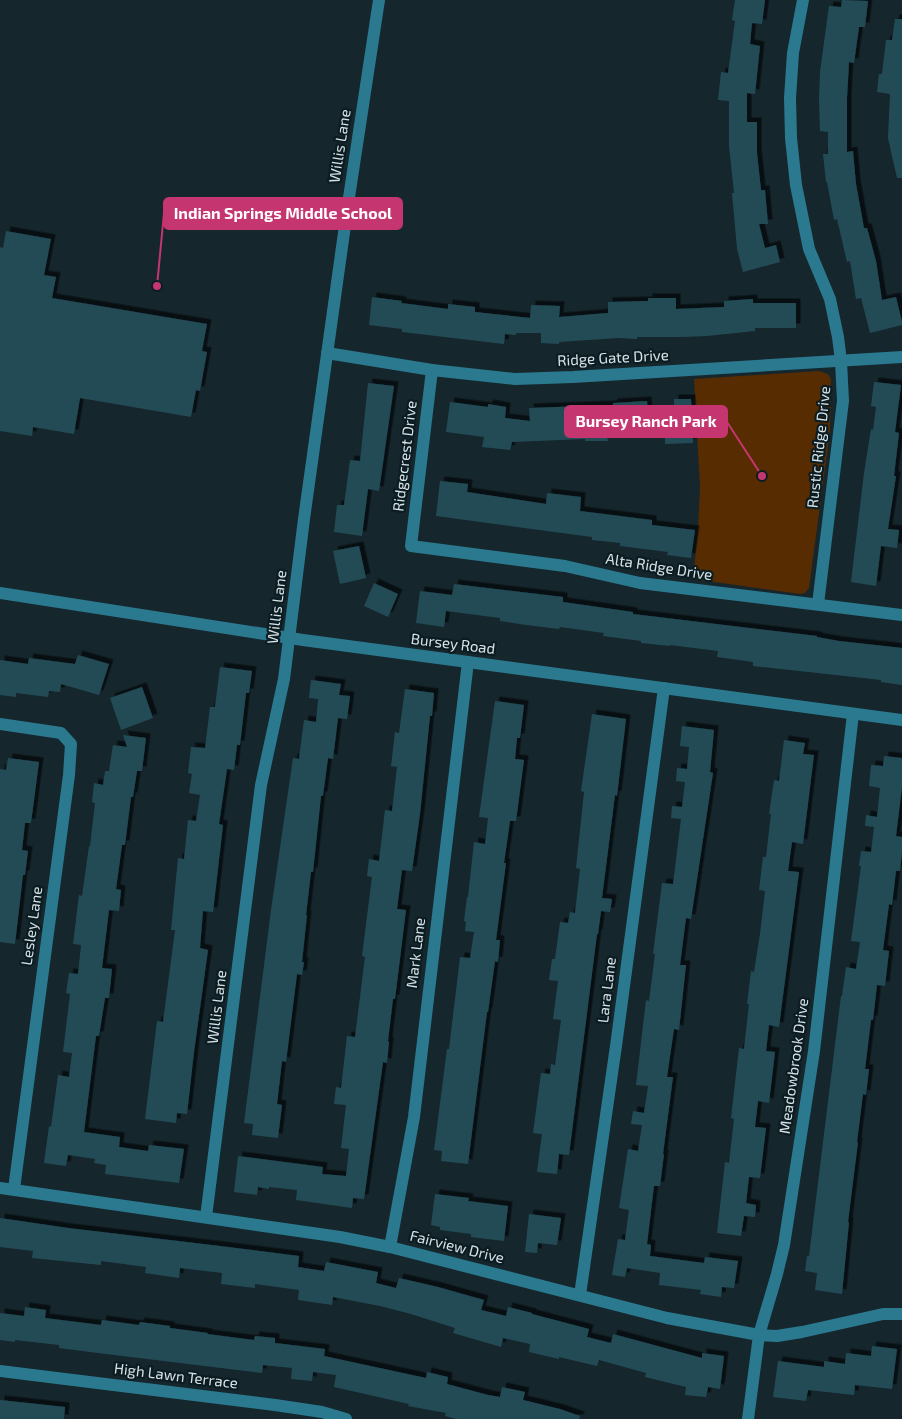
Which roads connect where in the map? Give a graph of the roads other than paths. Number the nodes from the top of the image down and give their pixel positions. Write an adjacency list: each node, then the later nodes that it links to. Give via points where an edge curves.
1 (378, 0): 3 (street, Willis Lane)
2 (803, 0): 5 (street, Rustic Ridge Drive, via 793,53 791,138 796,185 809,249 830,299)
3 (327, 353): 6 (street, Ridge Gate Drive); 11 (street, Willis Lane)
4 (902, 357): 5 (street, Ridge Gate Drive)
5 (841, 361): 6 (street, Ridge Gate Drive, via 515,379); 9 (street, Rustic Ridge Drive, via 843,401)
6 (432, 370): 7 (street, Ridgecrest Drive)
7 (411, 546): 9 (street, Alta Ridge Drive, via 565,566 640,583)
8 (0, 593): 11 (street, Bursey Road)
9 (818, 604): 10 (street, Alta Ridge Drive)
10 (902, 616)
11 (289, 638): 12 (street, Bursey Road); 19 (street, Willis Lane, via 284,679 261,785)
12 (468, 662): 13 (street, Bursey Road); 20 (street, Mark Lane, via 414,1117)
13 (664, 688): 14 (street, Bursey Road); 21 (street, Lara Lane)
14 (853, 714): 15 (street, Bursey Road); 23 (street, Meadowbrook Drive, via 814,1051 784,1245)
15 (902, 720)
16 (0, 724): 18 (street, Lesley Lane, via 61,733 71,744)
17 (0, 1188): 18 (street, Fairview Drive)
18 (14, 1189): 19 (street, Fairview Drive)
19 (206, 1217): 20 (street, Fairview Drive)
20 (390, 1247): 21 (street, Fairview Drive)
21 (580, 1295): 23 (street, Fairview Drive, via 667,1318)
22 (902, 1314): 23 (street, Fairview Drive, via 883,1314 777,1336)
23 (759, 1335): 26 (street, Meadowbrook Drive)
24 (0, 1371): 25 (street, High Lawn Terrace, via 275,1405)
25 (346, 1419)
26 (748, 1419)

